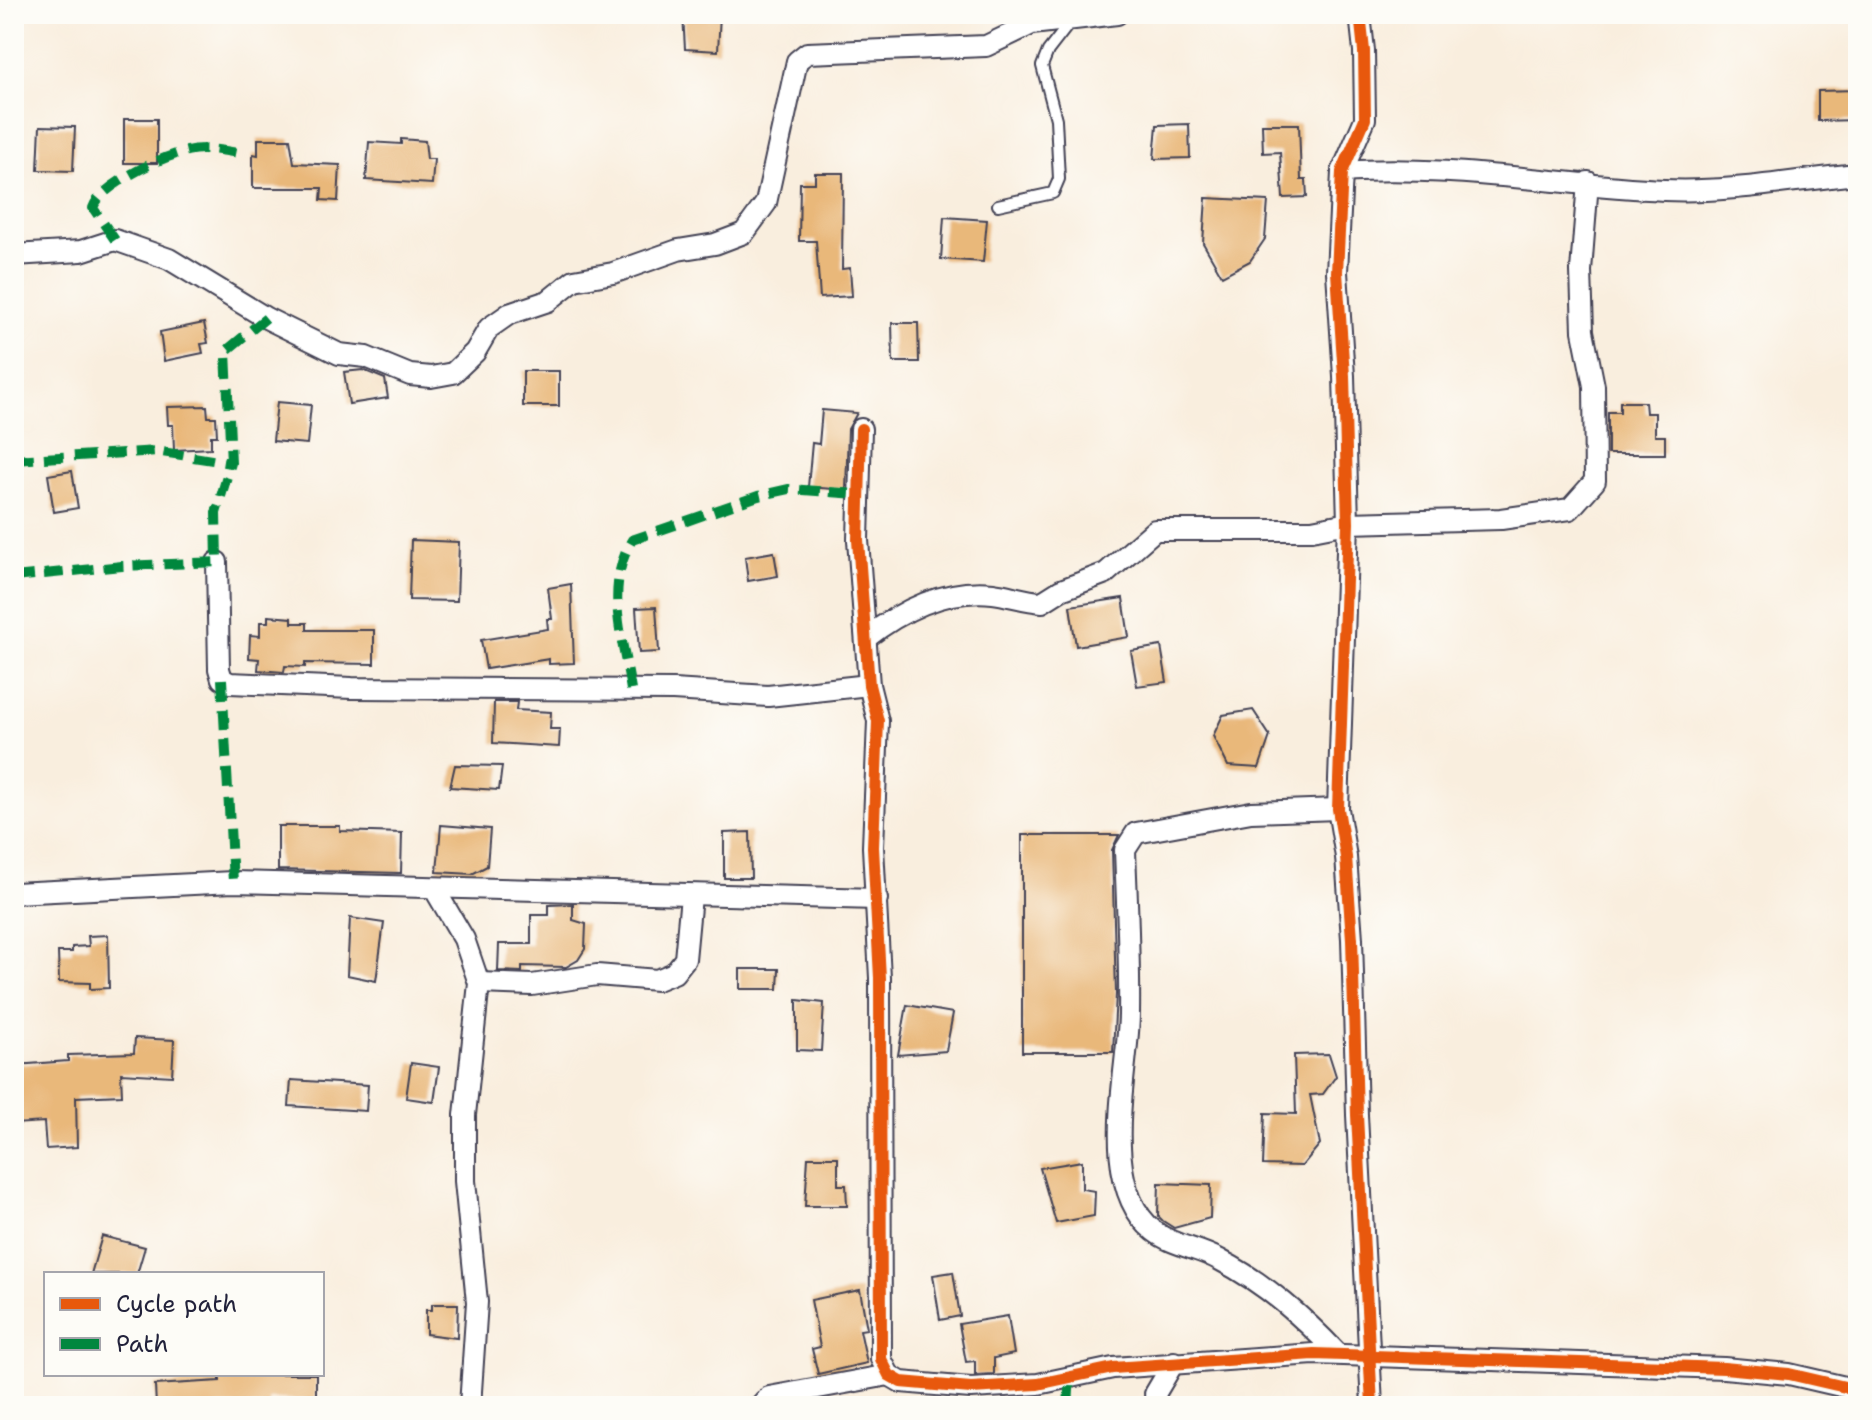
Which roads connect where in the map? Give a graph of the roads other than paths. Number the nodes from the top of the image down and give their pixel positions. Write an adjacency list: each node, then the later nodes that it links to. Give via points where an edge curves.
1 (1117, 14): 3 (street)
2 (1360, 14): 4 (street, via 1365,119)
3 (1073, 19): 7 (lane, via 1042,66 1056,119 1059,179 1053,193); 8 (street, via 1032,24 986,46 807,53 797,61 766,203 744,233 574,280 548,301 509,314 489,328 475,352 453,373 410,375 366,357 339,354 266,318 169,259 115,240 81,251)
4 (1342, 172): 6 (street, via 1422,170); 10 (street, via 1337,272)
5 (1858, 174): 6 (street, via 1742,188 1665,190)
6 (1588, 182): 10 (street, via 1581,271 1583,331 1594,386 1595,481 1570,509 1501,519)
7 (998, 205)
8 (14, 255)
9 (861, 429): 12 (street, via 856,506)
10 (1348, 523): 12 (street, via 1312,530 1155,530 1106,573 1042,602 992,593 948,595 897,614); 14 (street)
11 (217, 562): 13 (street, via 219,669 230,683 768,696)
12 (866, 638): 13 (street)
13 (869, 685): 18 (street, via 878,721 873,847)
14 (1338, 809): 20 (street, via 1251,812 1130,838 1125,850 1128,1045 1119,1090 1124,1177 1144,1220 1154,1231 1218,1258 1293,1306); 21 (street, via 1352,939)
15 (435, 890): 16 (street, via 233,882); 17 (street); 19 (street, via 464,939)
16 (14, 893)
17 (691, 896): 18 (street); 19 (street, via 685,959 674,973 657,980 597,975 532,985)
18 (877, 899): 23 (street, via 881,1359)
19 (479, 983): 25 (street, via 465,1115 465,1181 477,1302)
20 (1338, 1354): 21 (street); 22 (street)
21 (1371, 1358): 24 (street, via 1724,1368 1789,1374); 28 (street)
22 (1174, 1362): 23 (street, via 985,1387 901,1382); 27 (street, via 1155,1394)
23 (889, 1375): 26 (street, via 769,1397)
24 (1858, 1390)
25 (470, 1406)
26 (761, 1406)
27 (1157, 1406)
28 (1372, 1406)

